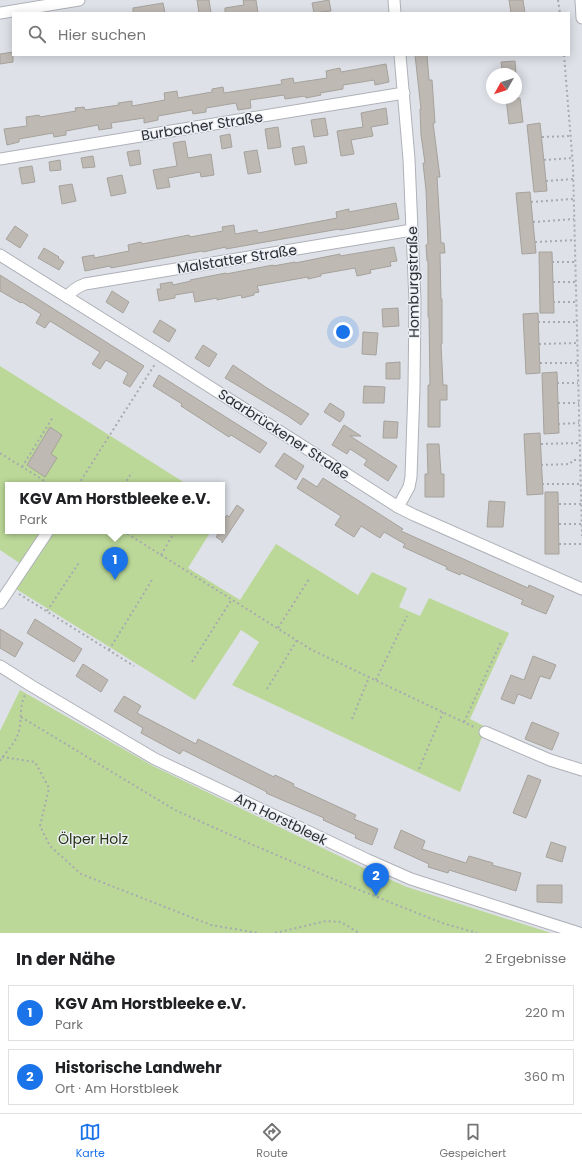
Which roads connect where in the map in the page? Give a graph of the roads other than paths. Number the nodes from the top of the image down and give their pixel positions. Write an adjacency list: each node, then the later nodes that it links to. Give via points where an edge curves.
1 (79, 0): 5 (street)
2 (394, 0): 4 (street)
3 (581, 0): 6 (street)
4 (395, 12)
5 (0, 13)
6 (582, 18)
7 (400, 56): 8 (street, Homburgstraße)
8 (404, 93): 9 (street, Burbacher Straße); 10 (street, Homburgstraße)
9 (0, 159)
10 (412, 230): 12 (street, Malstatter Straße, via 85,284 71,291); 13 (street, Homburgstraße, via 414,348 411,477 409,487)
11 (0, 254): 12 (street, Saarbrückener Straße)
12 (66, 297): 13 (street, Saarbrückener Straße)
13 (398, 507): 15 (street, Saarbrückener Straße)
14 (46, 534): 16 (street)
15 (582, 589)
16 (0, 603)
17 (0, 666): 20 (street, Am Horstbleek, via 155,759 368,860 411,879)
18 (485, 732): 19 (street, via 550,760)
19 (582, 770)
20 (579, 933)

